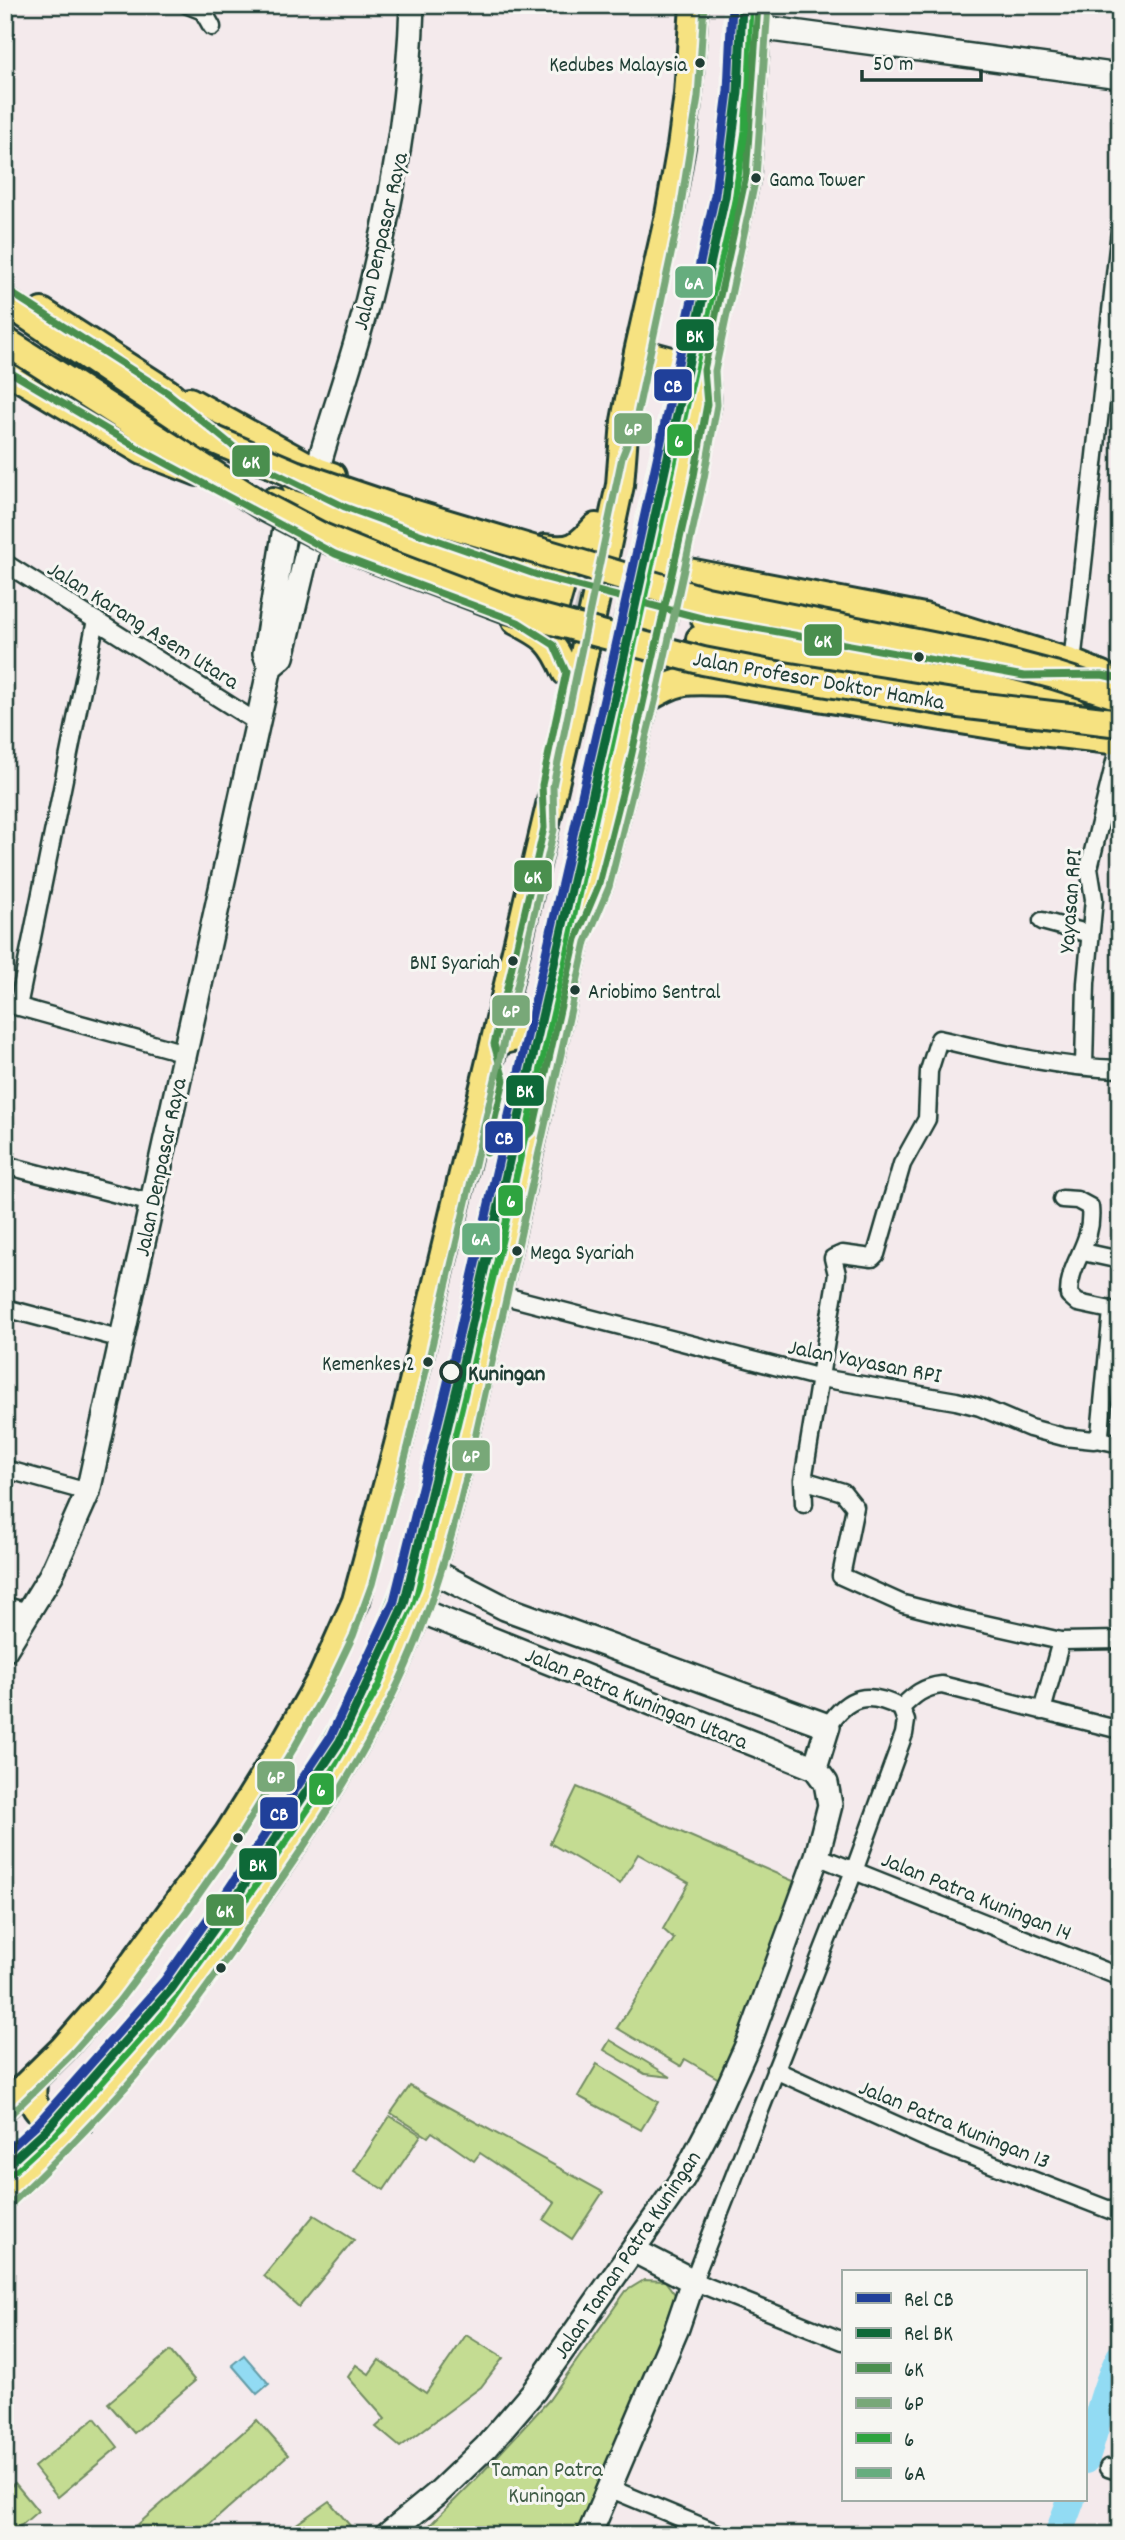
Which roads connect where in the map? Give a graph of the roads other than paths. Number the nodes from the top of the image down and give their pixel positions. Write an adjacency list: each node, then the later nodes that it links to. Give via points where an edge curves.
1 (188, 5): 5 (street, via 203,11)
2 (412, 5): 17 (street, Jalan Denpasar Raya, via 401,140 366,308)
3 (694, 5): 11 (main road, via 681,147)
4 (757, 16): 6 (street); 13 (main road, via 746,176)
5 (212, 27)
6 (1120, 76)
7 (1120, 230): 27 (street)
8 (5, 289): 14 (main road)
9 (5, 301): 32 (main road, bridge, via 208,437 294,474 392,508 706,601 982,656)
10 (5, 341): 35 (main road, Jalan Profesor Doktor Hamka, bridge, via 263,506 333,542 507,609 765,673 959,704)
11 (638, 352): 13 (main road); 15 (main road)
12 (5, 369): 16 (main road)
13 (704, 370): 23 (main road, via 707,404); 40 (main road, via 679,446 586,853)
14 (168, 393): 16 (main road, via 251,461 282,478 540,587 296,510); 17 (main road)
15 (625, 421): 18 (main road, via 612,454); 37 (main road, via 620,485)
16 (143, 450): 19 (main road)
17 (317, 471): 21 (main road)
18 (596, 527): 21 (main road, via 573,548); 29 (main road)
19 (285, 528): 20 (main road); 28 (street, Jalan Denpasar Raya, via 265,653)
20 (310, 540): 26 (main road, via 335,554); 28 (street, Jalan Denpasar Raya, via 282,657)
21 (545, 548): 26 (main road, via 560,554 567,565 553,614 540,621)
22 (5, 563): 25 (street, Jalan Karang Asem Utara)
23 (673, 569): 24 (main road); 33 (main road)
24 (726, 580): 27 (main road, via 924,617); 31 (main road, via 703,591 686,649 703,670)
25 (96, 620): 34 (street, Jalan Karang Asem Utara); 41 (street)
26 (518, 622): 29 (main road, via 554,645)
27 (1072, 663): 30 (main road)
28 (270, 667): 34 (street, Jalan Denpasar Raya)
29 (566, 672): 37 (main road, via 542,785)
30 (1111, 677): 36 (main road, via 1024,676 703,629 1055,701)
31 (725, 682): 33 (main road, via 688,680 668,685); 36 (main road)
32 (1120, 696)
33 (645, 700): 40 (main road, via 598,884)
34 (258, 723): 43 (street, Jalan Denpasar Raya)
35 (1120, 723)
36 (1120, 741): 39 (street, Yayasan RPI, via 1089,868 1094,899)
37 (544, 828): 42 (main road)
38 (1042, 921): 39 (street)
39 (1090, 934): 45 (street, Yayasan RPI)
40 (576, 939): 44 (main road)
41 (12, 1005): 43 (street)
42 (494, 1044): 44 (main road, via 525,1037); 80 (main road, via 385,1496 344,1631 285,1742 228,1834 111,1994)
43 (185, 1053): 49 (street, Jalan Denpasar Raya)
44 (548, 1063): 52 (main road)
45 (1084, 1066): 46 (street); 56 (street, via 939,1039 929,1071 927,1119 902,1164 876,1254 872,1258 842,1254 834,1258 837,1274)
46 (1120, 1069)
47 (5, 1165): 49 (street)
48 (1062, 1199): 50 (street, via 1090,1207 1091,1228)
49 (152, 1203): 55 (street, Jalan Denpasar Raya)
50 (1083, 1252): 51 (street); 54 (street, via 1068,1280 1069,1295 1078,1303)
51 (1120, 1260)
52 (497, 1294): 56 (street, Jalan Yayasan RPI); 64 (main road)
53 (5, 1308): 55 (street)
54 (1116, 1311): 57 (street)
55 (122, 1339): 62 (street, Jalan Denpasar Raya)
56 (821, 1378): 58 (street, Jalan Yayasan RPI, via 980,1406 1041,1431); 61 (street)
57 (1113, 1385): 58 (street)
58 (1097, 1439): 59 (street, Jalan Yayasan RPI)
59 (1120, 1444)
60 (5, 1469): 62 (street)
61 (803, 1480): 63 (street); 69 (street, via 843,1492 855,1507 841,1576 903,1604)
62 (88, 1492): 67 (street, Jalan Denpasar Raya)
63 (804, 1504)
64 (431, 1570): 66 (main road); 73 (street, Jalan Patra Kuningan Utara, via 505,1608)
65 (5, 1606): 67 (street)
66 (418, 1610): 75 (street, Jalan Patra Kuningan Utara); 82 (main road, via 370,1719 316,1809 166,2023)
67 (29, 1612): 70 (street, Jalan Denpasar Raya)
68 (1120, 1640): 69 (street)
69 (1061, 1641): 72 (street)
70 (5, 1650)
71 (901, 1708): 72 (street, via 916,1693 942,1685); 73 (street, via 871,1698 853,1700 840,1708); 77 (street, Jalan Taman Patra Kuningan, via 904,1734)
72 (1042, 1711): 74 (street)
73 (828, 1726): 75 (street)
74 (1120, 1730)
75 (815, 1768): 76 (street, Jalan Taman Patra Kuningan, via 826,1783 830,1805)
76 (817, 1856): 77 (street, Jalan Patra Kuningan 14); 85 (street, Jalan Taman Patra Kuningan, via 751,2037 713,2121 683,2178)
77 (852, 1875): 78 (street, Jalan Patra Kuningan 14); 79 (street, Jalan Taman Patra Kuningan)
78 (1120, 1977)
79 (775, 2070): 84 (street, Jalan Patra Kuningan 13, via 932,2141); 86 (street, Jalan Taman Patra Kuningan)
80 (33, 2080): 81 (main road); 82 (main road, via 34,2104 40,2112 55,2119)
81 (5, 2106)
82 (80, 2121): 83 (main road)
83 (5, 2194)
84 (1120, 2214)
85 (633, 2250): 86 (street); 89 (street, Jalan Taman Patra Kuningan, via 534,2391 486,2446)
86 (693, 2281): 87 (street); 88 (street, Jalan Taman Patra Kuningan)
87 (842, 2341)
88 (609, 2488): 90 (street, Jalan Taman Patra Kuningan); 91 (street)
89 (387, 2535)
90 (589, 2535)
91 (722, 2535)

